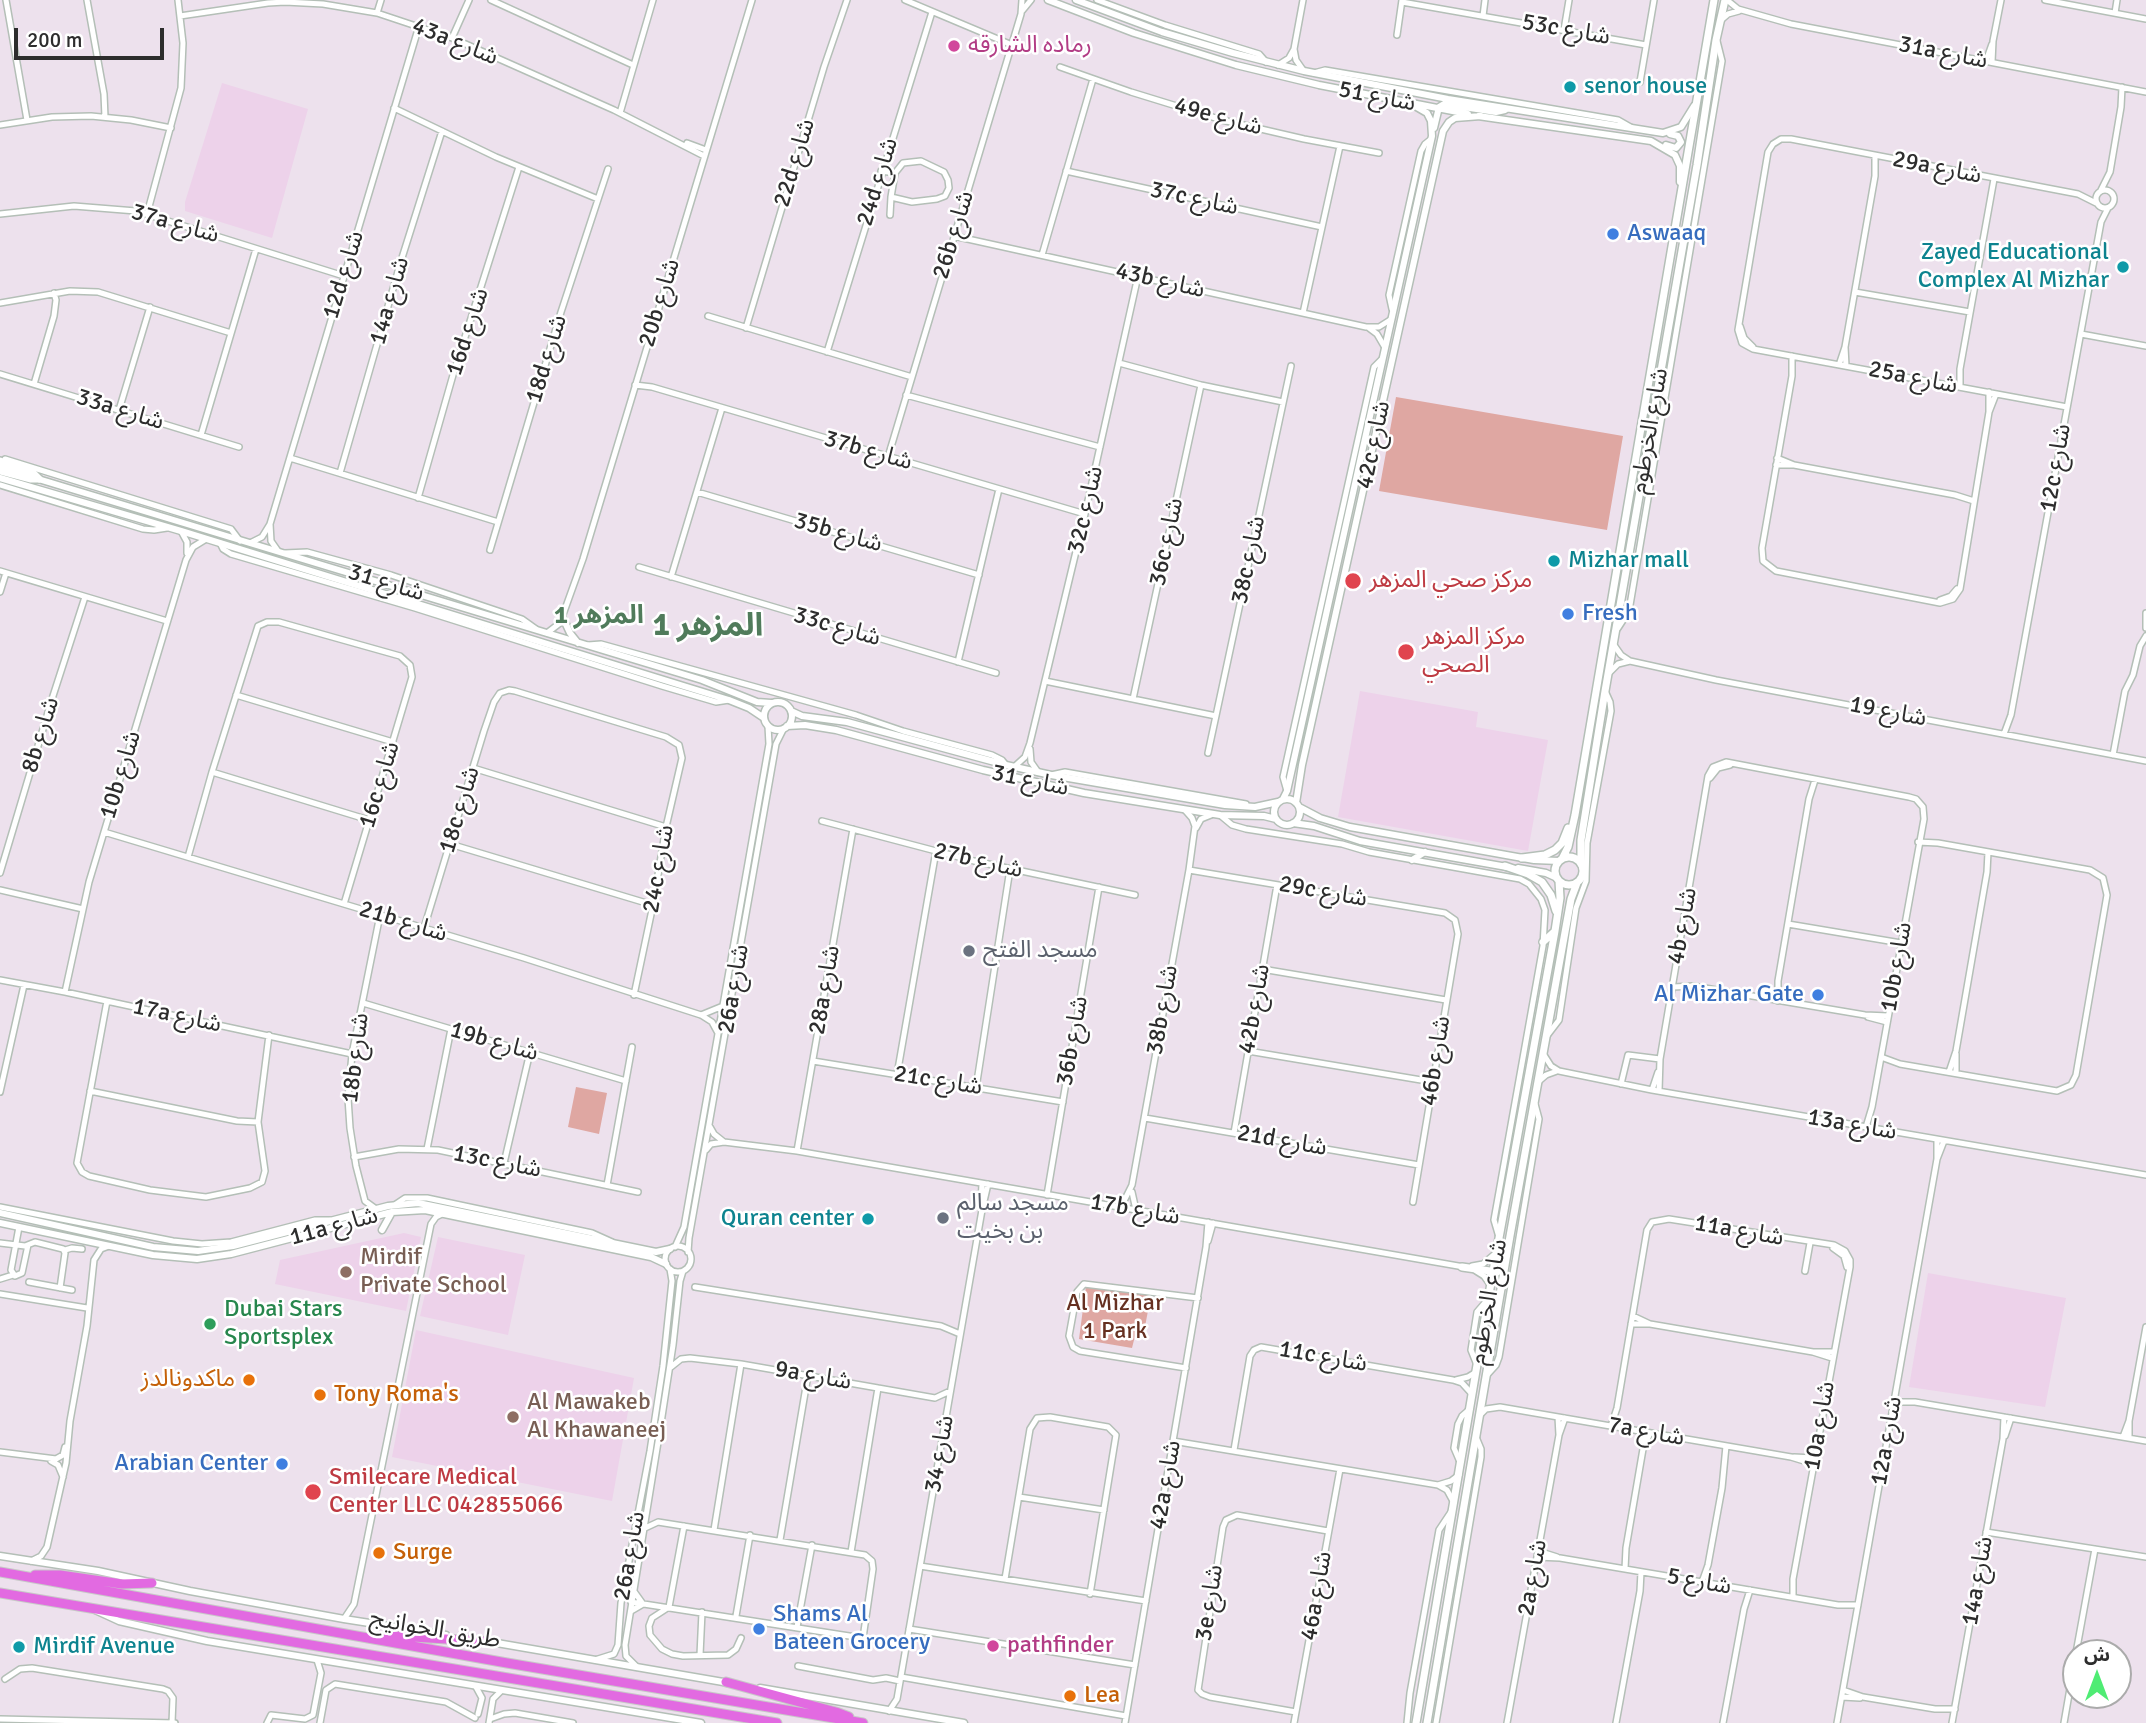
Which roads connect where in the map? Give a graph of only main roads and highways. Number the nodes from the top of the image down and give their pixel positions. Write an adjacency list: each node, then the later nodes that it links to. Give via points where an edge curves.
1 (1714, 0): 3 (main road, شارع الخرطوم)
2 (1726, 0): 4 (main road, شارع الخرطوم)
3 (1711, 17): 4 (main road, via 1717,22); 5 (main road, شارع الخرطوم)
4 (1710, 79): 6 (main road, شارع الخرطوم)
5 (1662, 299): 6 (main road); 11 (main road, شارع الخرطوم)
6 (1672, 301): 7 (main road, شارع الخرطوم)
7 (1668, 328): 8 (main road); 13 (main road, شارع الخرطوم)
8 (1672, 346)
9 (0, 464): 10 (main road)
10 (39, 479)
11 (1575, 815): 14 (main road, via 1556,850); 15 (main road, شارع الخرطوم)
12 (1592, 816): 13 (main road)
13 (1583, 829): 16 (main road, شارع الخرطوم)
14 (1522, 858)
15 (1561, 860): 16 (main road, via 1573,858); 18 (main road, via 1556,869)
16 (1581, 864): 19 (main road, via 1584,872)
17 (1505, 866): 20 (main road, via 1542,882)
18 (1558, 879): 19 (main road, via 1568,886); 20 (main road, شارع الخرطوم)
19 (1577, 883): 25 (main road, شارع الخرطوم)
20 (1557, 916): 21 (main road, شارع الخرطوم)
21 (1555, 931): 22 (main road); 24 (main road, شارع الخرطوم)
22 (1544, 942)
23 (1462, 1267): 24 (main road)
24 (1493, 1271): 25 (main road, via 1499,1276); 26 (main road, شارع الخرطوم)
25 (1493, 1334): 30 (main road, شارع الخرطوم)
26 (1444, 1562): 30 (main road, via 1445,1583); 37 (main road, شارع الخرطوم)
27 (0, 1572): 28 (highway, طريق الخوانيج)
28 (23, 1576): 29 (highway, via 51,1574 122,1584); 32 (highway, طريق الخوانيج)
29 (152, 1583)
30 (1450, 1586): 38 (main road, شارع الخرطوم)
31 (0, 1593): 36 (highway, طريق الخوانيج)
32 (381, 1640): 33 (highway, via 397,1636); 35 (highway, طريق الخوانيج)
33 (494, 1642)
34 (726, 1682): 35 (highway)
35 (860, 1722)
36 (777, 1723)
37 (1416, 1723)
38 (1427, 1723)

